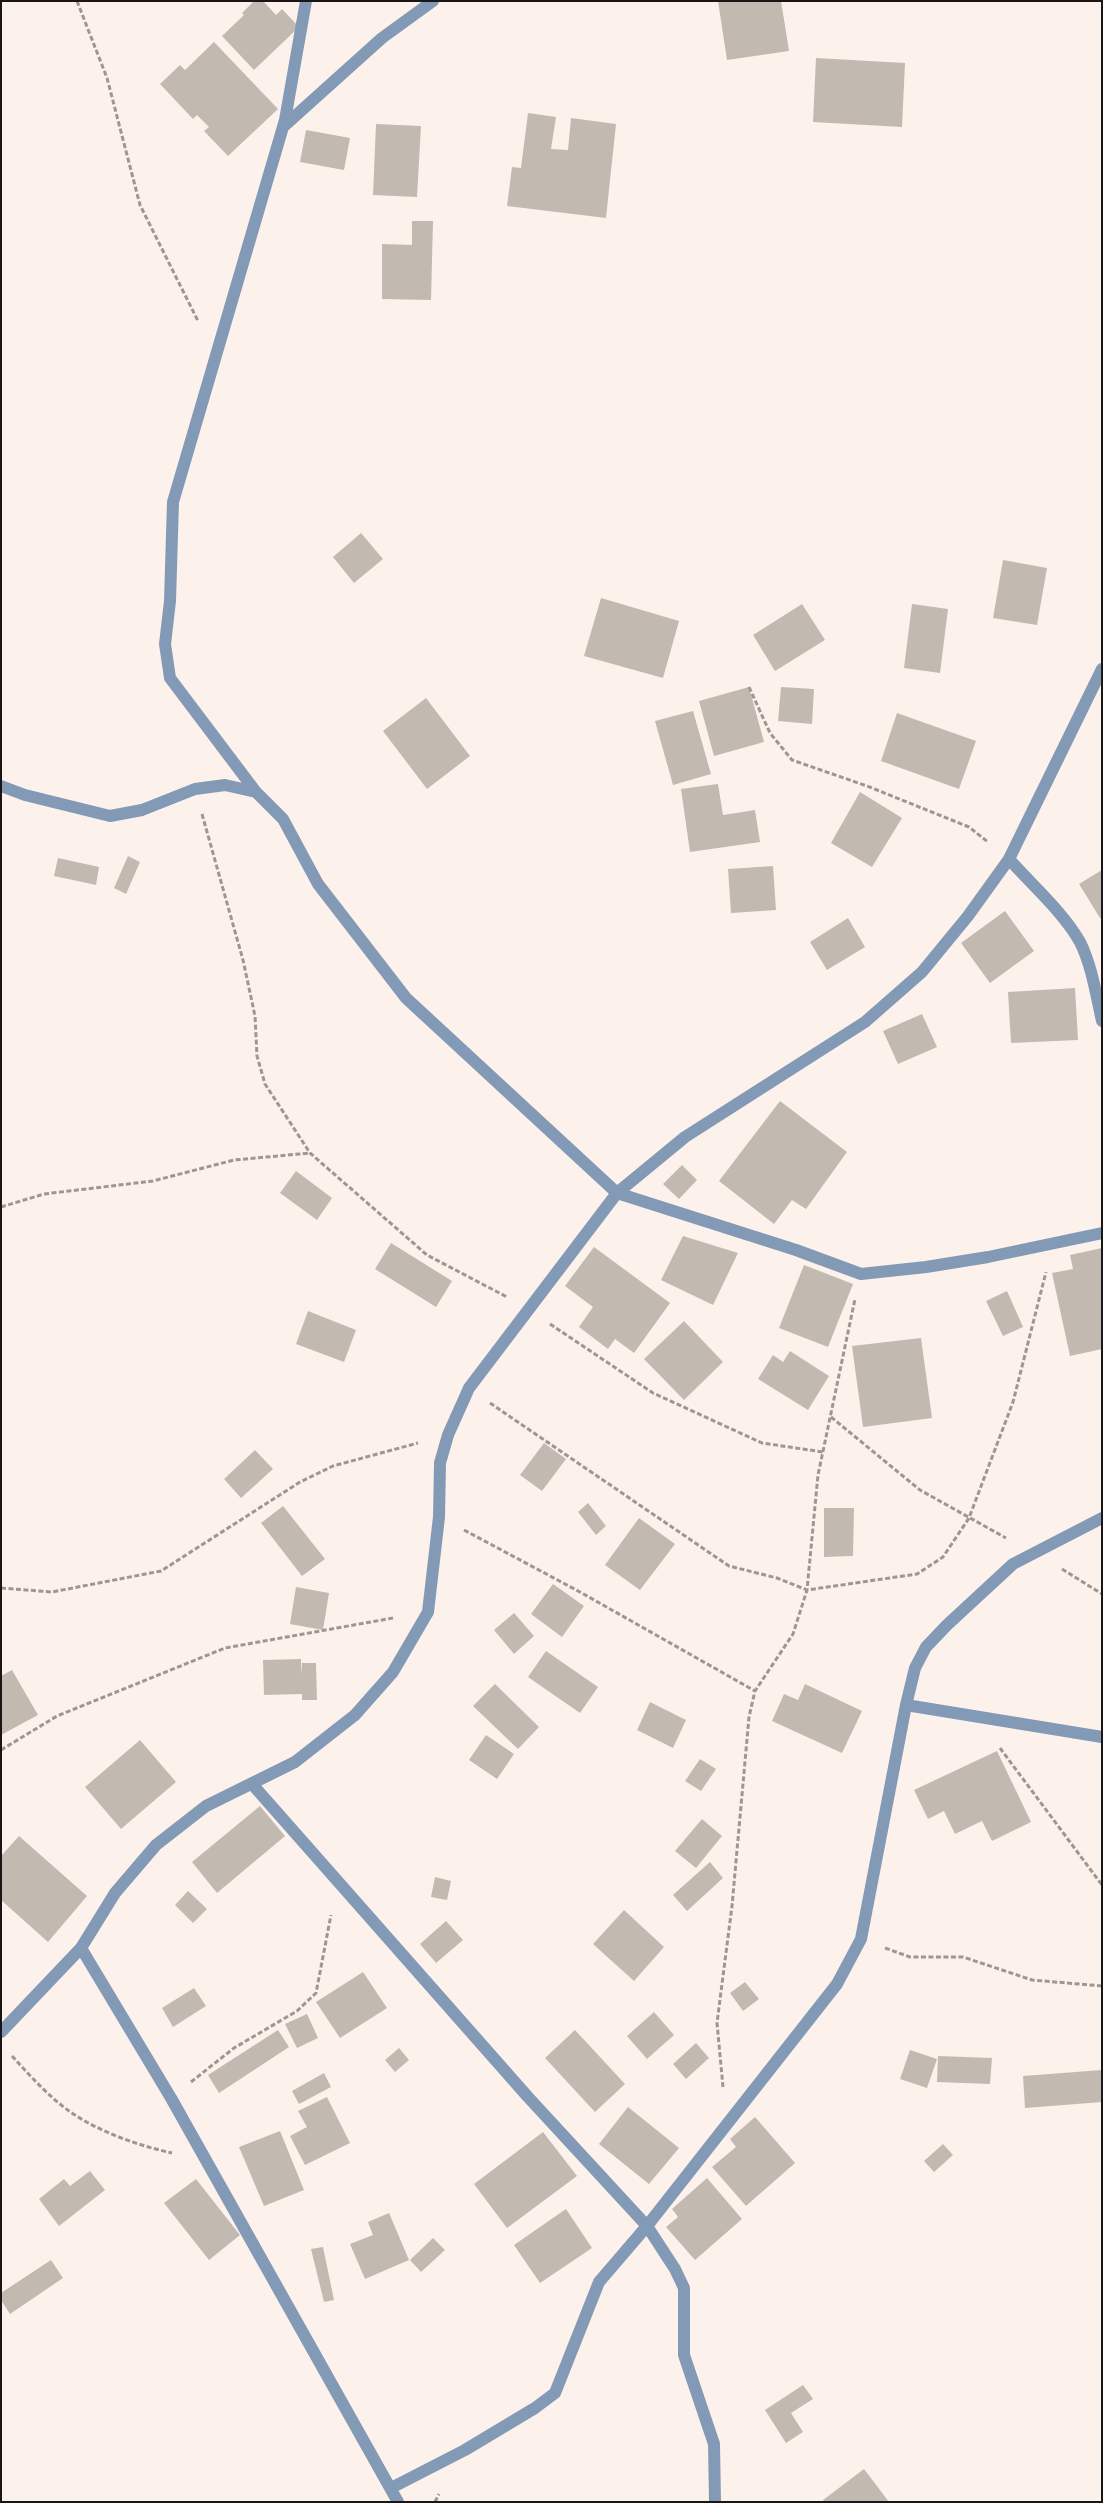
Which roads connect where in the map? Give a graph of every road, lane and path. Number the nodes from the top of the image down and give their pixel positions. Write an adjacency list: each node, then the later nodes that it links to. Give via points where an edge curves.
1 (77, 1): 5 (path, via 107,78 140,205)
2 (306, 1): 4 (street)
3 (433, 1): 4 (street, via 382,38)
4 (283, 127): 5 (street)
5 (216, 358): 11 (street, via 173,502 170,601 164,644 170,678)
6 (1102, 669): 13 (street)
7 (749, 687): 13 (path, via 770,733 792,760 969,827)
8 (1, 775): 12 (street)
9 (1, 786): 12 (street)
10 (195, 789): 11 (street, via 225,785); 12 (street, via 142,810 110,816); 15 (path, via 243,960 255,1016 257,1056 265,1084)
11 (256, 792): 16 (street, via 283,819 318,884 406,998)
12 (25, 795)
13 (1009, 859): 14 (street, via 1070,927 1080,943); 16 (street, via 922,972 872,1016 685,1137)
14 (1102, 1021)
15 (310, 1152): 17 (path, via 234,1160 153,1181 44,1194); 21 (path, via 427,1255)
16 (617, 1193): 20 (street); 21 (street)
17 (1, 1207)
18 (1102, 1233): 19 (street)
19 (1054, 1244): 20 (street, via 926,1267); 27 (path, via 1013,1402)
20 (861, 1274): 23 (path)
21 (528, 1309): 22 (street); 25 (path, via 653,1393 762,1443)
22 (470, 1388): 24 (street); 31 (path, via 729,1566 777,1578)
23 (831, 1417): 25 (path); 27 (path, via 920,1490)
24 (448, 1435): 26 (street, via 440,1463); 30 (path, via 333,1466 300,1482 161,1571 52,1592)
25 (823, 1452): 31 (path)
26 (439, 1517): 33 (street); 34 (path)
27 (969, 1518): 29 (path); 31 (path, via 943,1557 917,1574)
28 (1102, 1518): 29 (street)
29 (1034, 1553): 32 (path); 35 (street, via 1013,1564 926,1647 915,1668)
30 (1, 1588)
31 (807, 1590): 34 (path, via 794,1634)
32 (1102, 1594)
33 (428, 1612): 38 (path, via 225,1648 57,1716); 39 (street, via 393,1672 355,1715 295,1762)
34 (755, 1690): 48 (path, via 749,1717 732,1906 717,2023)
35 (906, 1706): 36 (street); 42 (street)
36 (978, 1717): 37 (street); 41 (path)
37 (1102, 1737)
38 (1, 1750)
39 (252, 1784): 40 (street); 43 (street, via 206,1806 156,1845 115,1893)
40 (333, 1876): 47 (path, via 331,1923 316,1993 297,2011 234,2048); 50 (street)
41 (1102, 1885)
42 (861, 1939): 44 (path, via 910,1958 963,1957 1032,1980); 48 (street, via 837,1984)
43 (81, 1948): 45 (street); 47 (street)
44 (1102, 1986)
45 (1, 2032)
46 (8, 2051): 49 (path, via 54,2099 80,2118 116,2135)
47 (170, 2098): 49 (street)
48 (726, 2123): 50 (street)
49 (206, 2162): 51 (street)
50 (647, 2226): 51 (street, via 599,2282 560,2385 549,2399 465,2450); 53 (street, via 684,2288 684,2355 714,2444)
51 (391, 2488): 52 (street)
52 (398, 2502)
53 (716, 2502)

